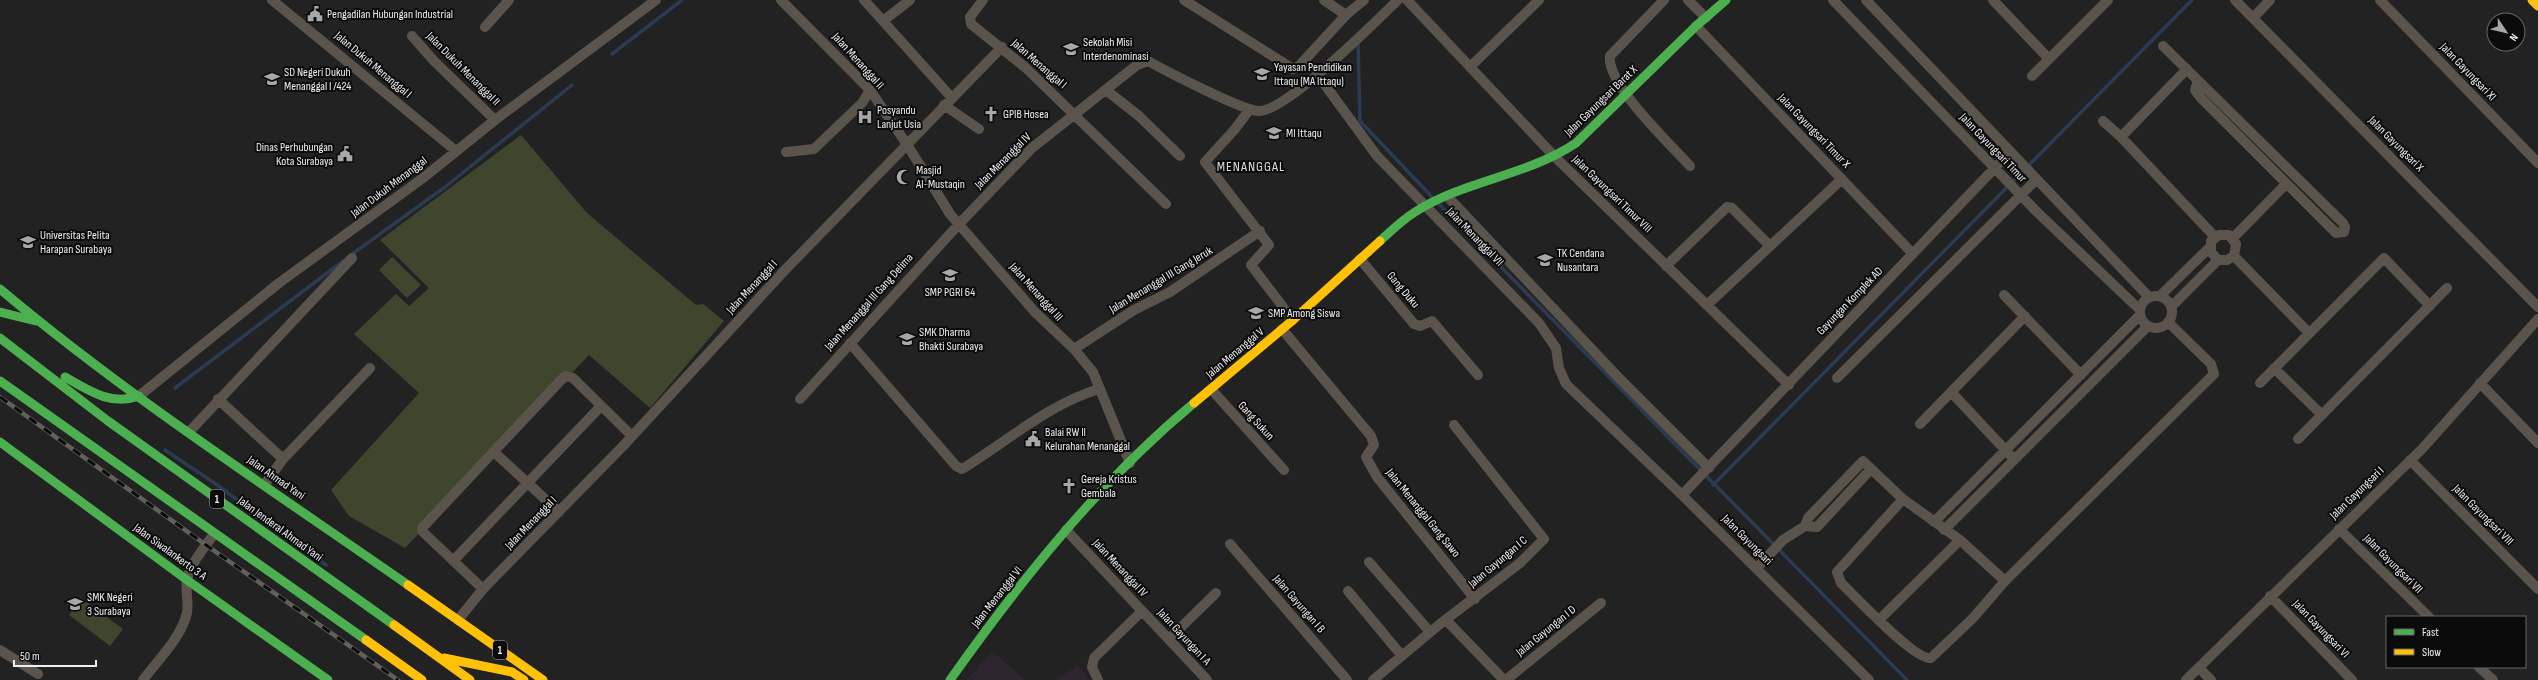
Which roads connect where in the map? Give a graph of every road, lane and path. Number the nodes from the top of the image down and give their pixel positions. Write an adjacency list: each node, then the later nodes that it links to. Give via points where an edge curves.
1 (272, 0): 53 (street, Jalan Dukuh Menanggal I)
2 (509, 0): 31 (street)
3 (656, 0): 48 (street, Jalan Dukuh Menanggal)
4 (781, 0): 41 (street, Jalan Menanggal II)
5 (864, 0): 29 (street)
6 (910, 0): 29 (street)
7 (983, 0): 34 (street, via 970,17 970,22)
8 (1184, 0): 26 (street, via 1295,69)
9 (1324, 0): 26 (street)
10 (1364, 0): 26 (street)
11 (1398, 0): 38 (street)
12 (1406, 0): 36 (street, Jalan Gayungsari Timur VIII)
13 (1539, 0): 36 (street)
14 (1664, 0): 43 (street, via 1610,56 1612,72)
15 (1688, 0): 27 (street)
16 (1726, 0): 27 (main road, Jalan Gayungsari Barat X)
17 (1833, 0): 60 (street, Jalan Gayungsari Timur)
18 (1866, 0): 55 (street, Jalan Gayungsari Timur)
19 (1993, 0): 35 (street)
20 (2108, 0): 35 (street)
21 (2235, 0): 28 (street, Jalan Gayungsari X)
22 (2270, 0): 28 (street)
23 (2380, 0): 58 (street, Jalan Gayungsari XI)
24 (2532, 0): 25 (main road)
25 (2538, 6)
26 (1346, 15)
27 (1706, 18): 30 (main road, Jalan Gayungsari Barat X)
28 (2253, 18): 88 (street, Jalan Gayungsari X)
29 (882, 21): 44 (street)
30 (1696, 26): 43 (main road, Jalan Gayungsari Barat X); 62 (street, Jalan Gayungsari Timur X)
31 (485, 27)
32 (412, 36): 48 (street, Jalan Dukuh Menanggal II)
33 (2163, 46): 37 (street)
34 (1002, 47): 44 (street, Jalan Menanggal I); 47 (street, Jalan Menanggal I)
35 (2049, 58): 39 (street)
36 (1470, 67): 57 (street, Jalan Gayungsari Timur VIII)
37 (2187, 69): 40 (street); 51 (street)
38 (1317, 74): 46 (street, via 1269,110); 67 (street, Jalan Menanggal VII, via 1377,156)
39 (2032, 76)
40 (2198, 80): 63 (street, via 2195,90 2201,98); 63 (street, via 2343,223 2344,232 2336,233)
41 (870, 90): 52 (street, Jalan Menanggal II); 54 (street, via 862,102 814,149)
42 (1106, 90): 46 (street, Jalan Menanggal IV, via 1137,65 1148,61); 47 (street, Jalan Menanggal IV); 56 (street, via 1139,116)
43 (1626, 94): 57 (main road, Jalan Gayungsari Barat X, via 1592,129); 59 (street)
44 (951, 97): 45 (street, Jalan Menanggal I)
45 (944, 106): 50 (street); 52 (street, Jalan Menanggal I)
46 (1250, 109): 69 (street, via 1205,162)
47 (1075, 114): 66 (street, Jalan Menanggal I); 68 (street, Jalan Menanggal IV, via 1032,148)
48 (495, 120): 53 (street, Jalan Dukuh Menanggal)
49 (2103, 121): 51 (street)
50 (979, 129)
51 (2121, 137): 70 (street)
52 (908, 146): 68 (street, Jalan Menanggal III); 124 (street, Jalan Menanggal I, via 784,271)
53 (456, 151): 115 (street, Jalan Dukuh Menanggal, via 279,283)
54 (786, 152)
55 (2013, 155): 60 (street, Gayungan Komplek AD); 61 (street, Jalan Gayungsari Timur)
56 (1180, 156)
57 (1555, 157): 65 (main road, Jalan Gayungsari Barat X); 79 (street, Jalan Gayungsari Timur VIII)
58 (2538, 163)
59 (1690, 166)
60 (1997, 172): 64 (street, Jalan Gayungsari Timur); 74 (street, Gayungan Komplek AD)
61 (2034, 178): 64 (street); 84 (street, Jalan Gayungsari Timur)
62 (1842, 179): 72 (street); 74 (street, Jalan Gayungsari Timur X)
63 (2286, 184): 71 (street)
64 (2018, 192): 90 (street, Jalan Gayungsari Timur); 107 (street)
65 (1444, 198): 67 (main road, Jalan Gayungsari Barat X); 135 (street)
66 (1166, 204)
67 (1427, 205): 77 (main road, Jalan Menanggal V, via 1401,222); 120 (street, Jalan Menanggal VII, via 1539,323 1556,348 1559,368 1566,384)
68 (958, 224): 100 (street, Jalan Menanggal III Gang Delima); 101 (street, Jalan Menanggal III, via 1034,311)
69 (1260, 231): 93 (street, via 1269,247 1251,264); 101 (street, Jalan Menanggal III Gang Jeruk, via 1170,292 1134,310)
70 (2215, 237): 71 (street, via 2224,234); 73 (street)
71 (2233, 238): 75 (street, via 2236,250)
72 (1770, 246): 79 (street, via 1732,208 1727,207); 85 (street)
73 (2210, 247): 78 (street); 83 (street)
74 (1913, 254): 111 (street, Gayungan Komplek AD)
75 (2234, 256): 78 (street, via 2227,260); 98 (street)
76 (352, 258): 116 (street)
77 (1360, 259): 93 (main road, Jalan Menanggal V); 105 (street, Gang Duku, via 1414,324 1420,326 1432,321)
78 (2218, 260): 87 (street)
79 (1666, 266): 85 (street, Jalan Gayungsari Timur VIII)
80 (2447, 288): 86 (street)
81 (0, 289): 94 (main road, Jalan Ahmad Yani / 1)
82 (2004, 295): 91 (street)
83 (2160, 296): 84 (street); 87 (street)
84 (2149, 297): 90 (street)
85 (1707, 305): 111 (street, Jalan Gayungsari Timur VIII)
86 (2430, 306): 98 (street, via 2384,258); 119 (street)
87 (2171, 307): 95 (street)
88 (2538, 307)
89 (0, 312): 94 (main road)
90 (2140, 312): 96 (street); 106 (street)
91 (2025, 316): 106 (street); 114 (street)
92 (2538, 319): 110 (street, Jalan Gayungsari I)
93 (1293, 320): 97 (main road, Jalan Menanggal V)
94 (39, 322): 115 (main road, Jalan Ahmad Yani / 1)
95 (2168, 322): 96 (street, via 2162,327); 152 (street, via 2211,364 2214,374)
96 (2148, 326): 131 (street)
97 (1282, 329): 113 (main road, Jalan Menanggal V); 158 (street, Jalan Menanggal Gang Sawo, via 1371,436 1374,445 1366,456 1376,477)
98 (2310, 333): 104 (street)
99 (0, 338): 102 (main road)
100 (850, 343): 112 (street, via 918,424 962,470 1028,425 1088,392); 117 (street, Jalan Menanggal III Gang Delima)
101 (1074, 349): 112 (street, Jalan Menanggal III, via 1093,372)
102 (15, 358): 115 (main road, via 108,398 125,400); 169 (main road, Jalan Jenderal Ahmad Yani / 1, via 41,372)
103 (370, 368): 130 (street)
104 (2274, 368): 109 (street); 119 (street)
105 (1478, 375)
106 (2082, 375): 128 (street)
107 (1837, 378)
108 (0, 381): 145 (main road)
109 (2260, 383)
110 (2480, 383): 127 (street); 132 (street, Jalan Gayungsari I)
111 (1788, 385): 135 (street, Gayungan Komplek AD)
112 (1099, 389): 133 (street, Jalan Menanggal III)
113 (1211, 389): 133 (main road, Jalan Menanggal V); 134 (street, Gang Sukun)
114 (1952, 393): 121 (street); 128 (street)
115 (139, 396): 123 (main road, Jalan Ahmad Yani / 1)
116 (218, 399): 123 (street); 130 (street)
117 (800, 399)
118 (601, 406): 124 (street); 129 (street, via 573,378 566,376); 136 (street)
119 (2322, 415): 125 (street)
120 (1604, 421): 138 (street, Jalan Gayungsari)
121 (1920, 424)
122 (1454, 425): 158 (street, Jalan Gayungan I C, via 1544,539 1520,563)
123 (190, 432): 137 (main road, Jalan Ahmad Yani / 1)
124 (632, 436): 140 (street, Jalan Menanggal I)
125 (2298, 439)
126 (0, 442): 151 (main road, Jalan Siwalankerto 3 A)
127 (2538, 443)
128 (2006, 451): 131 (street); 141 (street)
129 (494, 452): 136 (street); 148 (street, via 422,528 422,531)
130 (283, 458): 137 (street)
131 (2014, 460): 144 (street)
132 (2410, 460): 142 (street, Jalan Gayungsari I); 154 (street, Jalan Gayungsari VIII)
133 (1130, 463): 143 (main road, Jalan Menanggal V, via 1085,507)
134 (1284, 470)
135 (1708, 470): 138 (street, Gayungan Komplek AD)
136 (528, 483): 140 (street); 148 (street)
137 (265, 484): 162 (main road, Jalan Ahmad Yani / 1)
138 (1682, 495): 150 (street, Jalan Gayungsari)
139 (1903, 499): 141 (street); 150 (street, via 1863,461 1808,518 1805,526 1783,540); 164 (street, via 1837,572 1841,583)
140 (559, 512): 153 (street, Jalan Menanggal I)
141 (1934, 522): 144 (street)
142 (2339, 529): 157 (street, Jalan Gayungsari I); 161 (street, Jalan Gayungsari VII)
143 (1066, 530): 160 (street, Jalan Menanggal IV); 179 (main road, Jalan Menanggal VI, via 996,615)
144 (1944, 530): 146 (street)
145 (214, 534): 151 (street, via 192,567); 175 (main road)
146 (1960, 540): 152 (street); 164 (street)
147 (1230, 544): 182 (street, Jalan Gayungan I B)
148 (453, 561): 153 (street)
149 (1369, 562): 165 (street)
150 (1757, 568): 185 (street, Jalan Gayungsari)
151 (187, 580): 173 (street, via 187,613 184,622); 174 (main road, Jalan Siwalankerto 3 A)
152 (2005, 581): 164 (street, via 1973,618 1931,658 1921,657)
153 (483, 589): 162 (street, Jalan Menanggal I)
154 (2538, 589)
155 (1348, 591): 168 (street)
156 (1216, 593): 166 (street)
157 (2270, 596): 170 (street, Jalan Gayungsari I); 188 (street, Jalan Gayungsari VI)
158 (1475, 598): 163 (street, Jalan Gayungan I C)
159 (1601, 603): 184 (street, Jalan Gayungan I D)
160 (1142, 611): 166 (street, Jalan Gayungan I A); 180 (street, Jalan Menanggal IV, via 1094,658 1092,667)
161 (2428, 616)
162 (458, 620): 178 (main road, Jalan Ahmad Yani / 1)
163 (1446, 620): 165 (street, Jalan Gayungan I C); 184 (street)
164 (1879, 620)
165 (1430, 632): 168 (street, Jalan Gayungan I C)
166 (1169, 639): 181 (street, Jalan Gayungan I A)
167 (0, 650): 172 (street)
168 (1402, 656): 183 (street, Jalan Gayungan I C)
169 (437, 657): 176 (main road, Jalan Jenderal Ahmad Yani / 1); 177 (main road, via 512,672)
170 (2199, 668): 186 (street, Jalan Gayungsari I); 187 (street)
171 (2481, 668): 189 (street)
172 (38, 674)
173 (143, 680)
174 (328, 680)
175 (422, 680)
176 (470, 680)
177 (524, 680)
178 (543, 680)
179 (950, 680)
180 (1098, 680)
181 (1207, 680)
182 (1347, 680)
183 (1373, 680)
184 (1505, 680)
185 (1870, 680)
186 (2186, 680)
187 (2211, 680)
188 (2352, 680)
189 (2493, 680)

